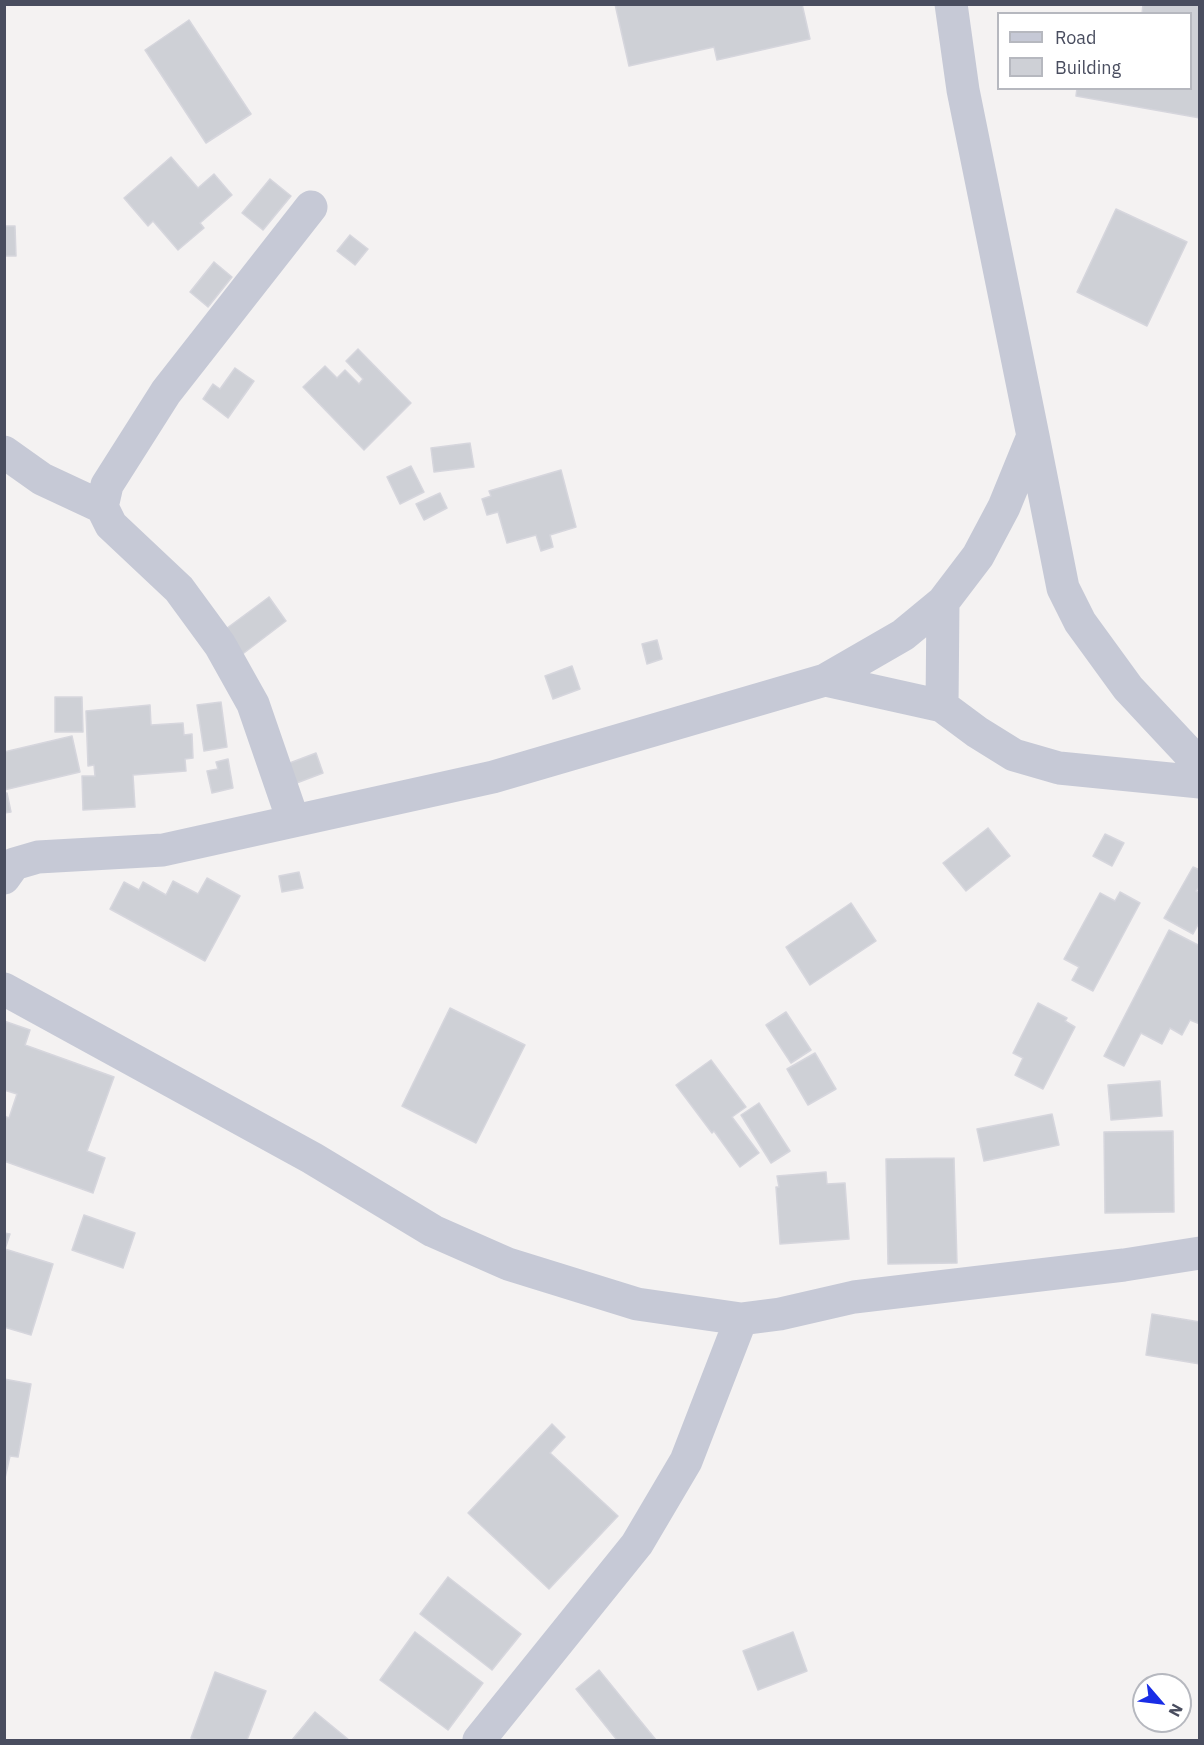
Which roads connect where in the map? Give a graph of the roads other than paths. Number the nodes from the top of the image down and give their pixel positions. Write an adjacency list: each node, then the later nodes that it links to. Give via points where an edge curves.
1 (951, 4): 3 (street, via 963,90)
2 (311, 207): 5 (street, via 166,392 107,485)
3 (1033, 436): 6 (street, via 1004,507 978,556); 9 (street, via 1063,588 1080,622 1128,688)
4 (4, 452): 5 (street, via 42,480)
5 (102, 507): 11 (street, via 111,525 179,589 220,645 253,704)
6 (943, 602): 7 (street, via 903,635); 8 (street)
7 (825, 680): 8 (street); 11 (street, via 494,777)
8 (942, 706): 10 (street, via 1014,755 1059,768)
9 (1200, 765)
10 (1200, 782)
11 (293, 820): 12 (street, via 163,850 38,857)
12 (8, 867)
13 (4, 989): 15 (street, via 312,1158 433,1231 508,1264 637,1304)
14 (1200, 1252): 15 (street, via 1125,1265 854,1297)
15 (741, 1320): 16 (street, via 686,1461 637,1544)
16 (479, 1740)

